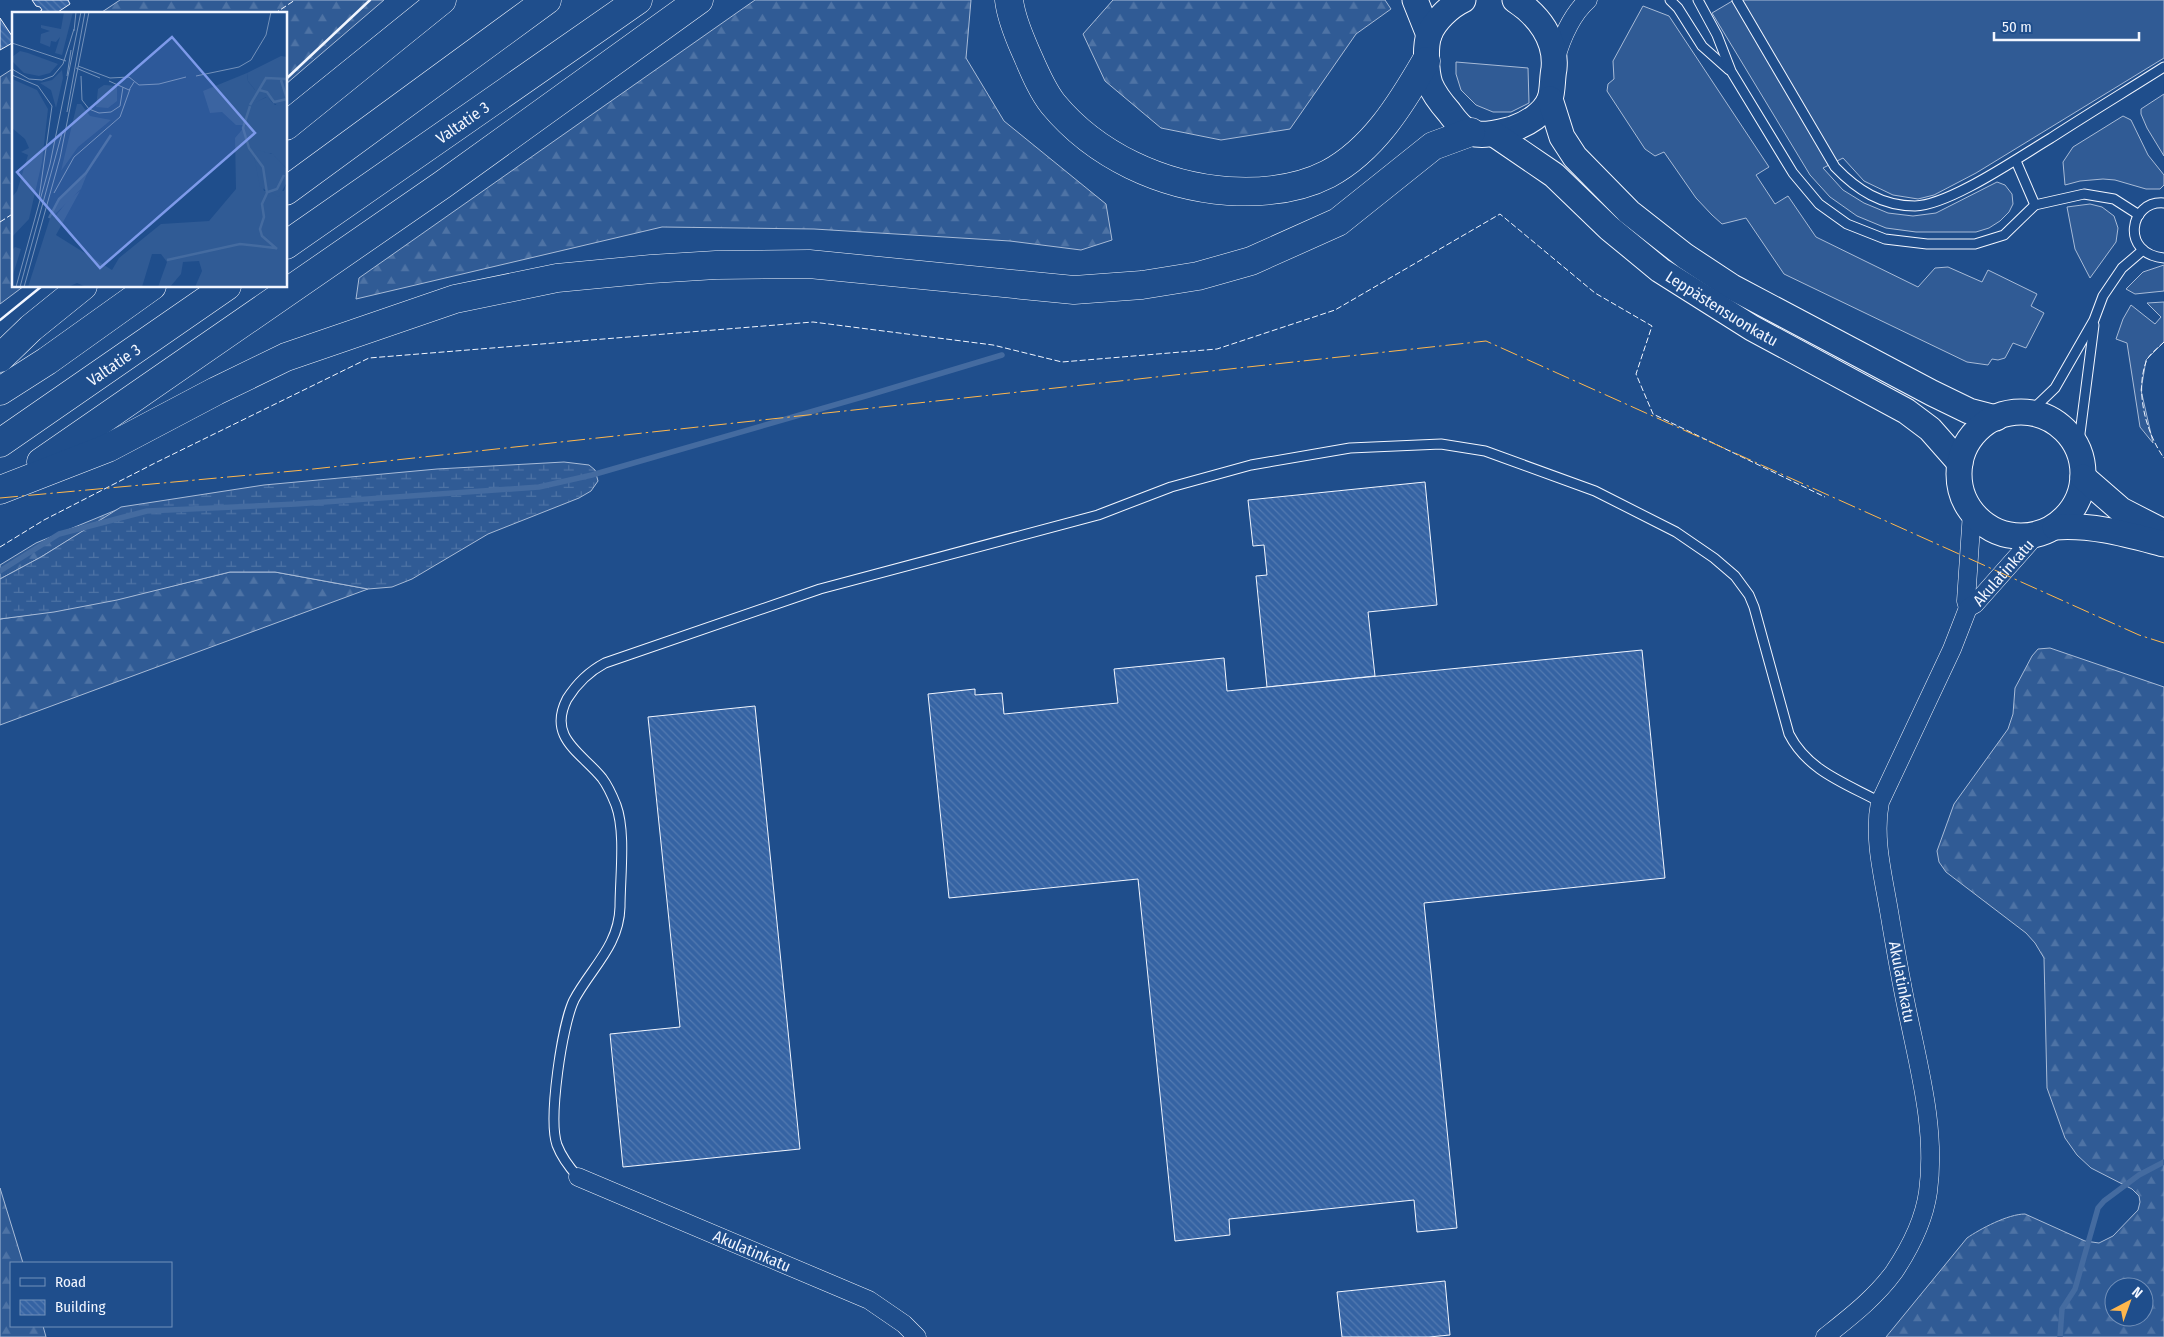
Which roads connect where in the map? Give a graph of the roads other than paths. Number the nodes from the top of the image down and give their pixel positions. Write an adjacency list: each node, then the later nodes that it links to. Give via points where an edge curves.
1 (442, 0): 19 (highway)
2 (547, 0): 22 (highway)
3 (638, 0): 26 (highway, Valtatie 3)
4 (699, 0): 41 (highway, via 442,185)
5 (1009, 0): 14 (highway, via 1034,72 1052,103 1074,126 1101,146 1155,176 1205,188 1243,192 1274,190 1328,174 1383,127)
6 (1415, 0): 13 (main road)
7 (1463, 0): 13 (main road, via 1441,17)
8 (1515, 0): 15 (main road, via 1542,24 1551,41)
9 (1588, 0): 15 (street, via 1560,42)
10 (1670, 0): 17 (lane, via 1702,46)
11 (1698, 0): 17 (lane, via 1717,35)
12 (1737, 0): 21 (lane, via 1836,167 1863,191 1879,200 1917,206 1939,201)
13 (1429, 35): 14 (main road, Leppästensuonkatu)
14 (1426, 61): 20 (main road, Leppästensuonkatu, via 1430,83 1441,102 1455,120)
15 (1554, 64): 18 (main road)
16 (2164, 67): 21 (lane)
17 (1731, 72): 24 (lane, via 1793,174 1819,204 1847,224 1885,239 1927,244 1975,244 2004,235)
18 (1550, 99): 20 (main road, via 1539,115 1522,126); 36 (main road, Leppästensuonkatu, via 1562,137 1575,156 1629,212 1684,256 1732,287 1932,393 1969,411)
19 (288, 124)
20 (1482, 133): 39 (main road, Leppästensuonkatu, via 1554,175 1609,228 1660,270 1752,328 1906,410 1929,428); 41 (highway, via 1433,146 1338,222 1251,261 1198,276 1142,285 1074,290 809,264 716,265 557,278 455,299 286,357 108,448)
21 (2016, 161): 24 (lane)
22 (288, 191)
23 (2164, 203): 25 (lane, via 2147,207)
24 (2034, 205): 25 (lane, via 2084,194 2114,198)
25 (2139, 215): 27 (lane, via 2134,236)
26 (288, 244)
27 (2143, 250): 28 (lane, via 2154,257); 32 (lane, via 2122,268 2103,296)
28 (2164, 258)
29 (81, 288): 33 (highway)
30 (149, 288): 34 (highway)
31 (224, 288): 37 (highway, Valtatie 3)
32 (2094, 320): 35 (lane, via 2055,388); 38 (lane)
33 (0, 358)
34 (0, 391)
35 (2029, 413): 36 (main road, via 2012,413); 38 (main road, via 2058,424)
36 (1996, 418): 39 (main road, via 1973,436)
37 (0, 443)
38 (2078, 449): 40 (main road)
39 (1960, 463): 42 (main road, via 1964,497)
40 (2084, 478): 43 (main road, via 2075,506 2066,518); 44 (main road, via 2121,510)
41 (0, 490)
42 (1972, 512): 43 (main road, via 2000,533 2019,536); 46 (street, Akulatinkatu)
43 (2046, 531): 45 (main road, via 2065,526 2108,530); 46 (street, Akulatinkatu)
44 (2164, 532)
45 (2164, 544)
46 (1968, 608): 47 (street, Akulatinkatu)
47 (1880, 802): 48 (lane, via 1819,769 1796,749 1754,607 1734,576 1676,532 1595,491 1485,451 1441,444 1350,448 1251,465 1171,486 1098,515 820,589 605,663 581,679 565,704 561,725 568,744 602,778 617,807 620,913 612,943 577,996 567,1020 554,1103 554,1132 566,1164); 50 (street, Akulatinkatu, via 1878,848 1899,974 1926,1098 1928,1193 1915,1235 1893,1272 1874,1296)
48 (578, 1176): 49 (street, Akulatinkatu, via 869,1300)
49 (917, 1337)
50 (1825, 1337)

